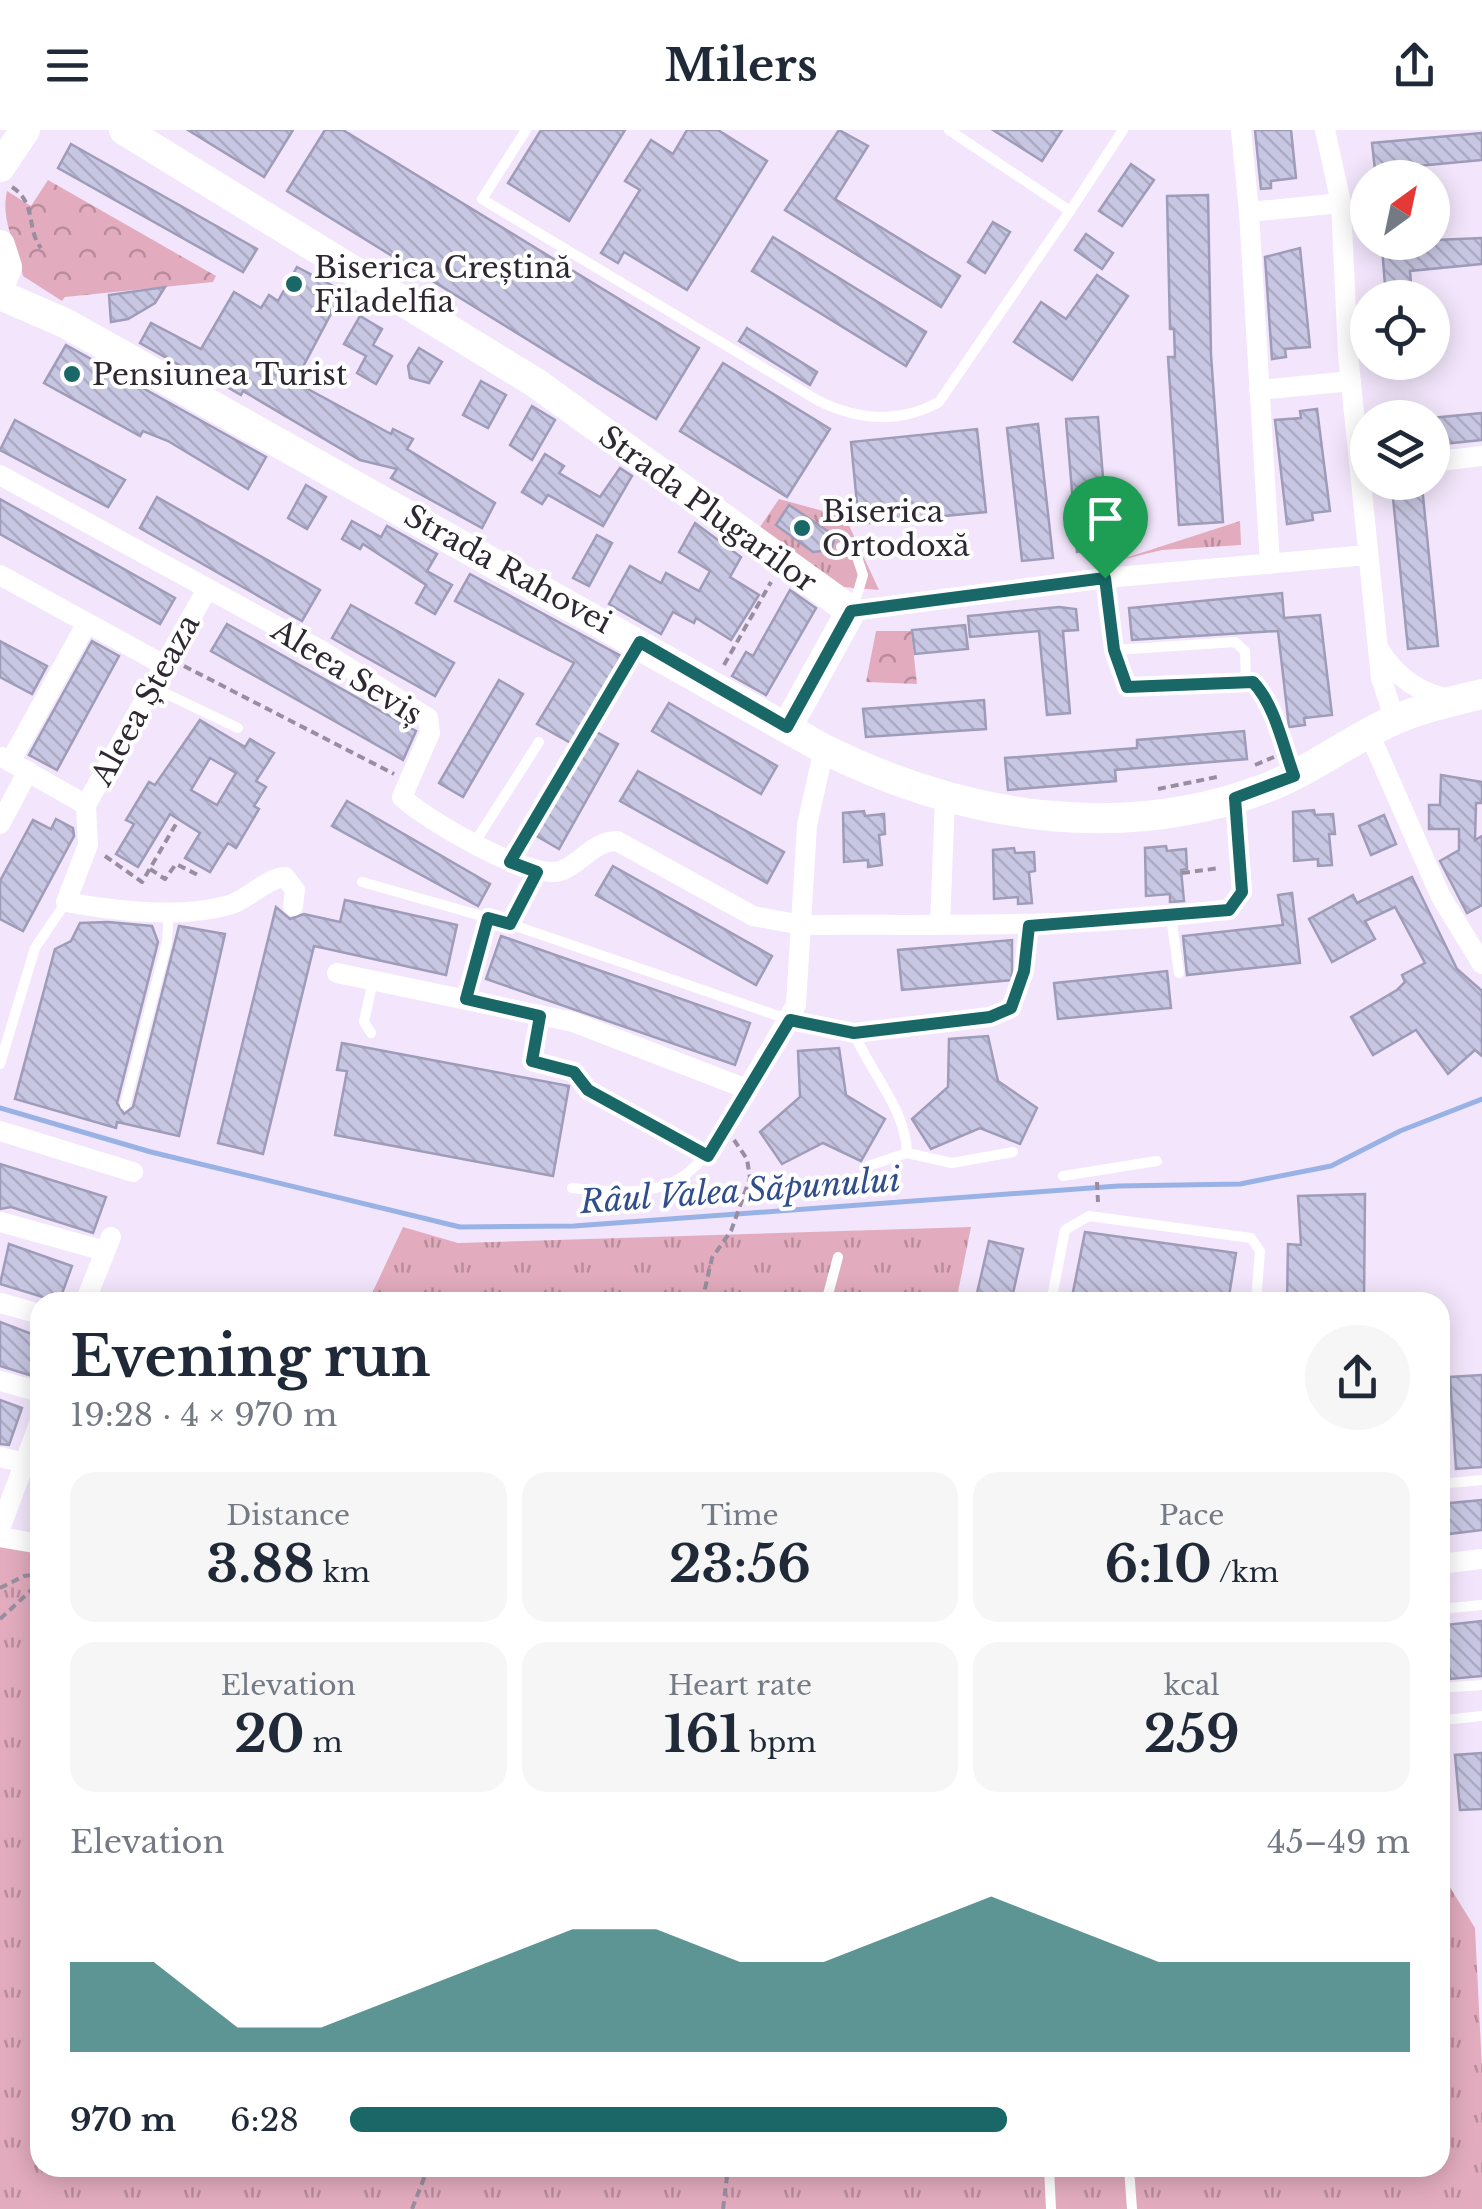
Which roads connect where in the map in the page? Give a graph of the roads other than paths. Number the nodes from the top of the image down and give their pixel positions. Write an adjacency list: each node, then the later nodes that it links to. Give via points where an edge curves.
1 (25, 130): 8 (street)
2 (124, 130): 28 (street, Strada Plugarilor, via 536,383)
3 (526, 130): 10 (lane, via 482,199 817,400 867,417 918,414 938,402)
4 (949, 130): 10 (lane)
5 (1122, 130): 10 (lane)
6 (1241, 130): 11 (street)
7 (1325, 130): 9 (street)
8 (2, 174)
9 (1342, 202): 11 (street); 15 (street)
10 (1070, 211)
11 (1249, 212): 16 (street)
12 (0, 245): 13 (street, via 7,267)
13 (0, 285)
14 (0, 295): 37 (street, Strada Rahovei, via 65,323)
15 (1350, 381): 16 (street); 17 (street)
16 (1258, 390): 24 (street)
17 (1353, 400)
18 (1482, 456): 19 (street)
19 (1450, 460)
20 (0, 475): 27 (street, Aleea Șteaza)
21 (1365, 500): 23 (street)
22 (841, 547): 28 (lane, via 857,557 864,576)
23 (1368, 555): 24 (street); 30 (street)
24 (1270, 564): 26 (street)
25 (0, 575): 29 (street)
26 (1105, 578): 28 (street); 31 (lane)
27 (206, 591): 32 (street, Aleea Șteaza); 47 (street, Aleea Seviș, via 322,651 428,718 430,733 402,796)
28 (851, 611): 37 (street)
29 (87, 623): 32 (street); 41 (street)
30 (1378, 646): 35 (street, via 1414,688); 36 (street)
31 (1114, 650): 33 (lane, via 1127,687); 33 (lane, via 1235,642 1244,651)
32 (166, 662): 34 (street, Aleea Șteaza)
33 (1246, 680): 42 (lane, via 1261,690)
34 (152, 688): 38 (lane); 45 (street, Aleea Șteaza)
35 (1470, 697): 36 (street, Strada Rahovei)
36 (1382, 726): 42 (street, Strada Rahovei); 59 (street, via 1440,897)
37 (787, 727): 40 (street, Strada Rahovei)
38 (238, 728)
39 (539, 742): 47 (lane)
40 (824, 749): 44 (street, Strada Rahovei); 57 (street, via 807,825)
41 (13, 763): 45 (street); 46 (street)
42 (1290, 764): 43 (street, Strada Rahovei)
43 (1228, 787): 44 (street, Strada Rahovei, via 1180,810 1089,818 1008,813); 54 (street, via 1242,892 1229,910)
44 (945, 798): 56 (street)
45 (86, 805): 50 (street, via 88,845)
46 (0, 824)
47 (475, 842): 48 (street)
48 (537, 872): 55 (lane); 57 (street, via 563,870 601,844 617,842 753,916)
49 (362, 882): 53 (lane)
50 (66, 902): 52 (street); 68 (lane, via 35,948)
51 (293, 906): 52 (street, via 294,890 284,877 222,906)
52 (169, 910): 70 (lane)
53 (488, 918): 55 (lane); 63 (lane)
54 (1171, 918): 58 (street); 61 (lane)
55 (510, 924): 65 (lane)
56 (940, 924): 57 (street); 58 (street)
57 (802, 925): 65 (street, via 800,991)
58 (1029, 926): 67 (lane, via 1011,1008 990,1017)
59 (1482, 964)
60 (337, 972): 62 (street)
61 (1179, 973)
62 (373, 980): 63 (street); 66 (lane, via 364,1022)
63 (466, 999): 64 (street)
64 (540, 1016): 69 (street, via 604,1032); 74 (lane, via 532,1061 574,1072 588,1090)
65 (790, 1020): 67 (lane); 69 (street)
66 (371, 1032)
67 (854, 1033): 73 (lane, via 897,1112)
68 (0, 1064)
69 (747, 1090): 74 (lane)
70 (125, 1105)
71 (0, 1131): 77 (street)
72 (1013, 1152): 73 (lane, via 952,1164)
73 (906, 1153): 76 (lane)
74 (708, 1156): 79 (lane, via 657,1190)
75 (1157, 1161): 78 (lane)
76 (868, 1166)
77 (133, 1172)
78 (1063, 1176)
79 (572, 1188)
80 (0, 1222): 82 (street, via 108,1244)
81 (838, 1257): 83 (lane)
82 (89, 1292)
83 (829, 1292)
84 (1052, 1292): 85 (lane, via 1066,1230 1089,1216 1251,1238 1260,1251)
85 (1257, 1292)
86 (0, 1303): 87 (street)
87 (30, 1311)
88 (0, 1380): 89 (street)
89 (30, 1389)
90 (30, 1447): 92 (street)
91 (0, 1457): 92 (street)
92 (24, 1463): 95 (street)
93 (1482, 1480): 94 (lane)
94 (1450, 1483)
95 (0, 1529)
96 (0, 1537): 97 (street)
97 (30, 1542)
98 (1482, 1559): 99 (street)
99 (1450, 1563)
100 (1482, 1604): 101 (lane)
101 (1450, 1609)
102 (1482, 1685): 103 (lane)
103 (1450, 1687)
104 (1482, 1716): 105 (lane)
105 (1450, 1719)
106 (1049, 2177): 108 (lane)
107 (1130, 2177): 109 (lane)
108 (1051, 2209)
109 (1132, 2209)

